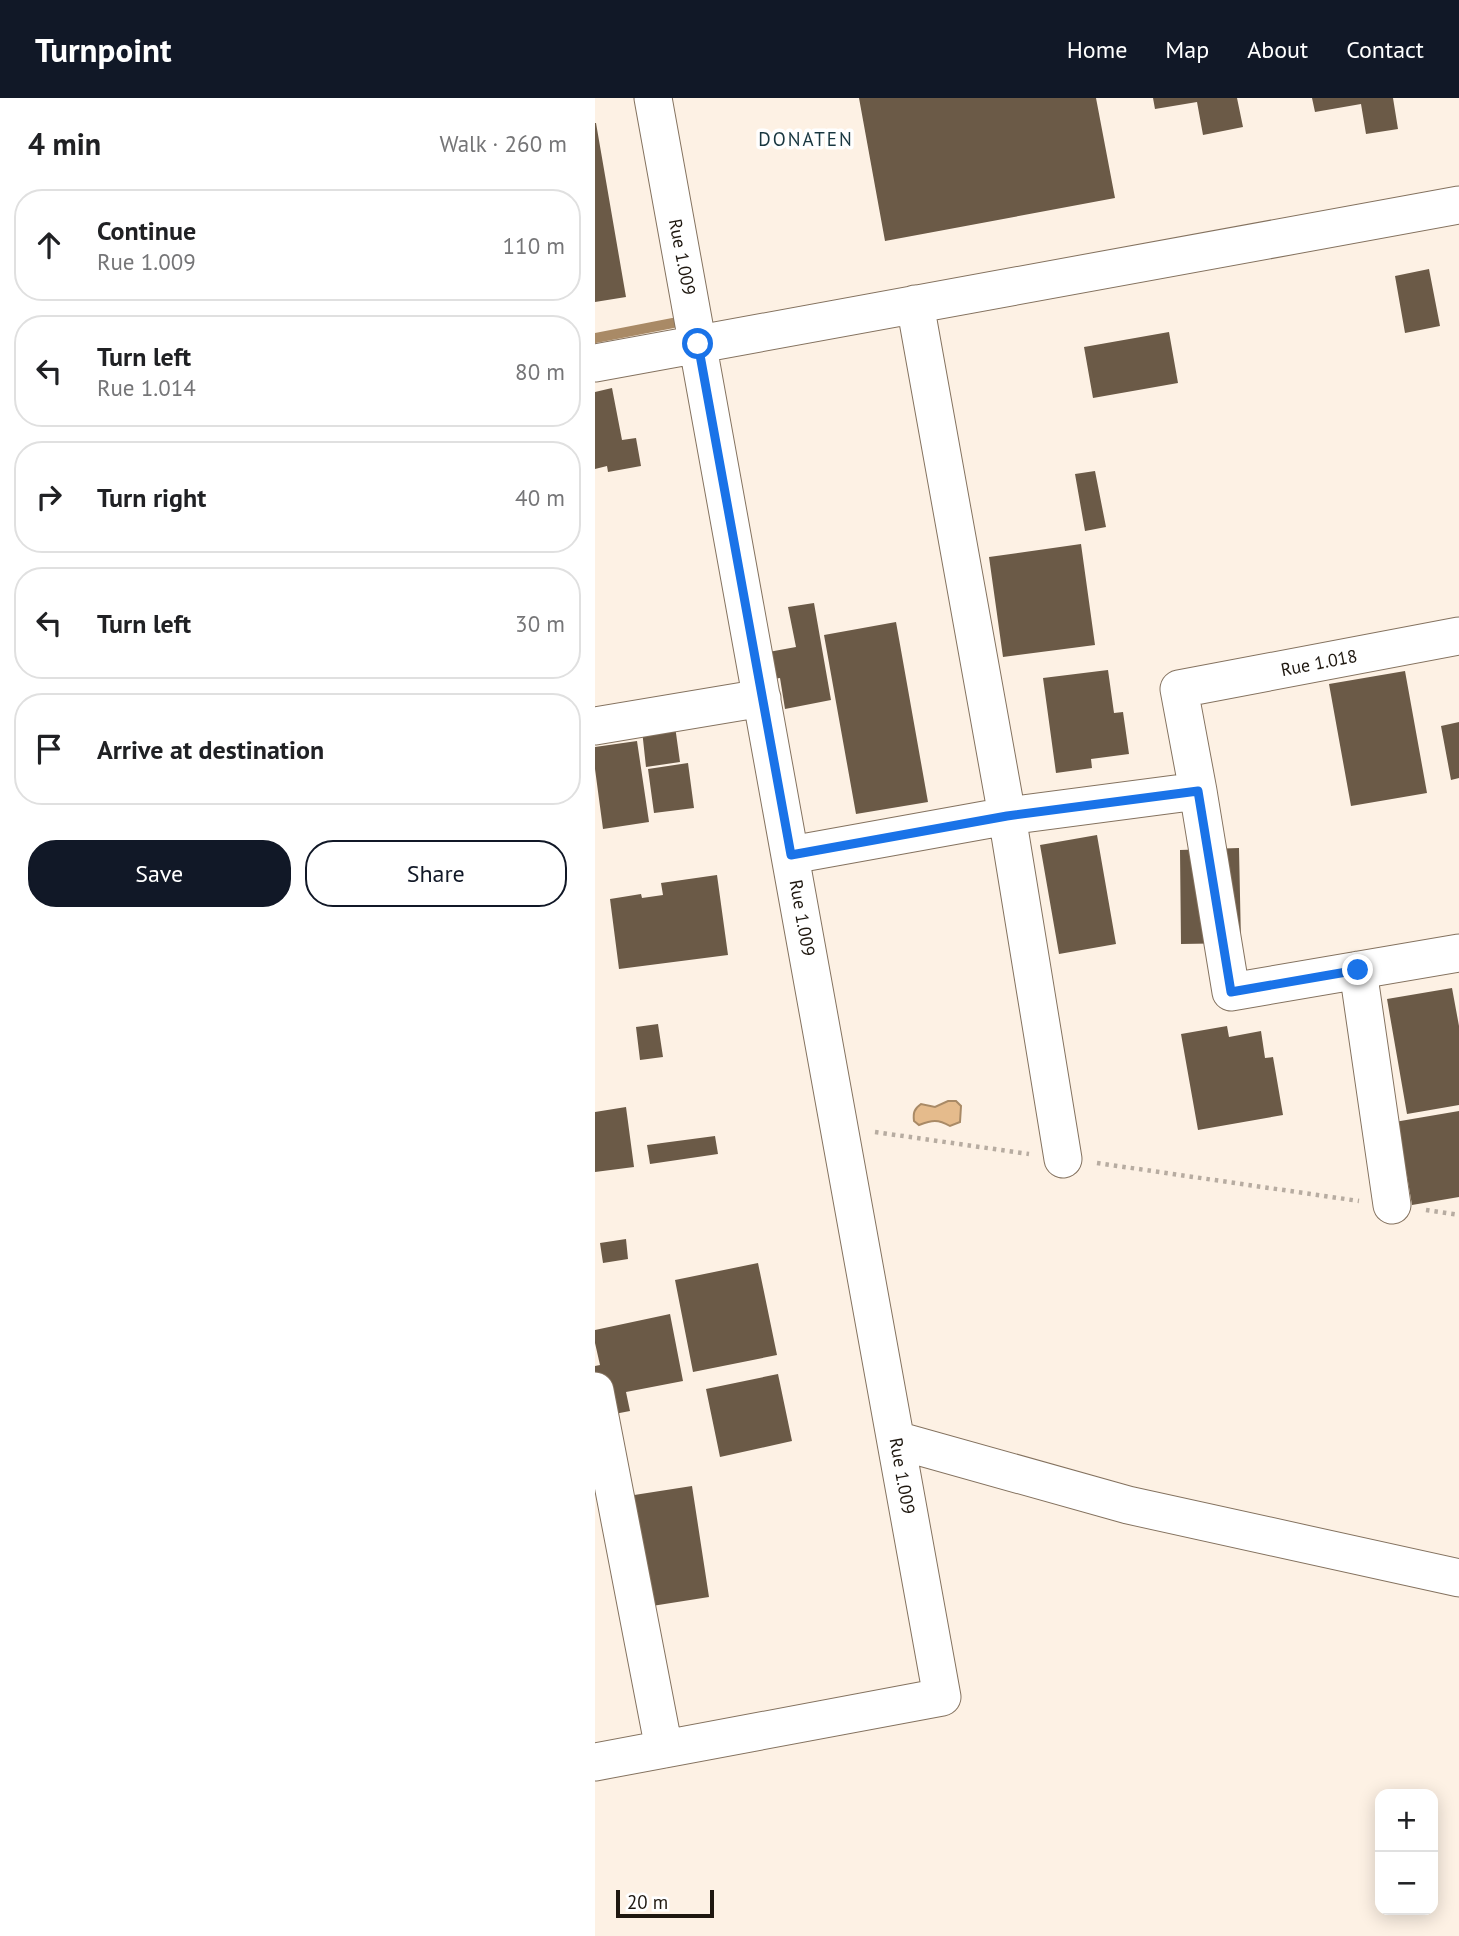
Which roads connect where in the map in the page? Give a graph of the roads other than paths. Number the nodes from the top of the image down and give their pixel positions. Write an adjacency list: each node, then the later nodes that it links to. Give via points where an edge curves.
1 (653, 98): 4 (street, Rue 1.009)
2 (1459, 205): 3 (street)
3 (915, 304): 4 (street); 10 (street)
4 (698, 344): 5 (street); 7 (street, Rue 1.009)
5 (595, 363)
6 (1459, 636): 9 (street, Rue 1.018, via 1179,689)
7 (762, 698): 8 (street); 11 (street, Rue 1.009)
8 (595, 726)
9 (1198, 791): 10 (street); 13 (street, via 1231,992)
10 (1007, 816): 11 (street); 14 (street)
11 (791, 855): 17 (street, Rue 1.009)
12 (1459, 953): 13 (street)
13 (1358, 970): 15 (street)
14 (1063, 1159)
15 (1392, 1205)
16 (595, 1391): 19 (street)
17 (896, 1440): 18 (street, via 1128,1505); 19 (street, Rue 1.009, via 942,1697)
18 (1459, 1578)
19 (664, 1749): 20 (street)
20 (595, 1762)

